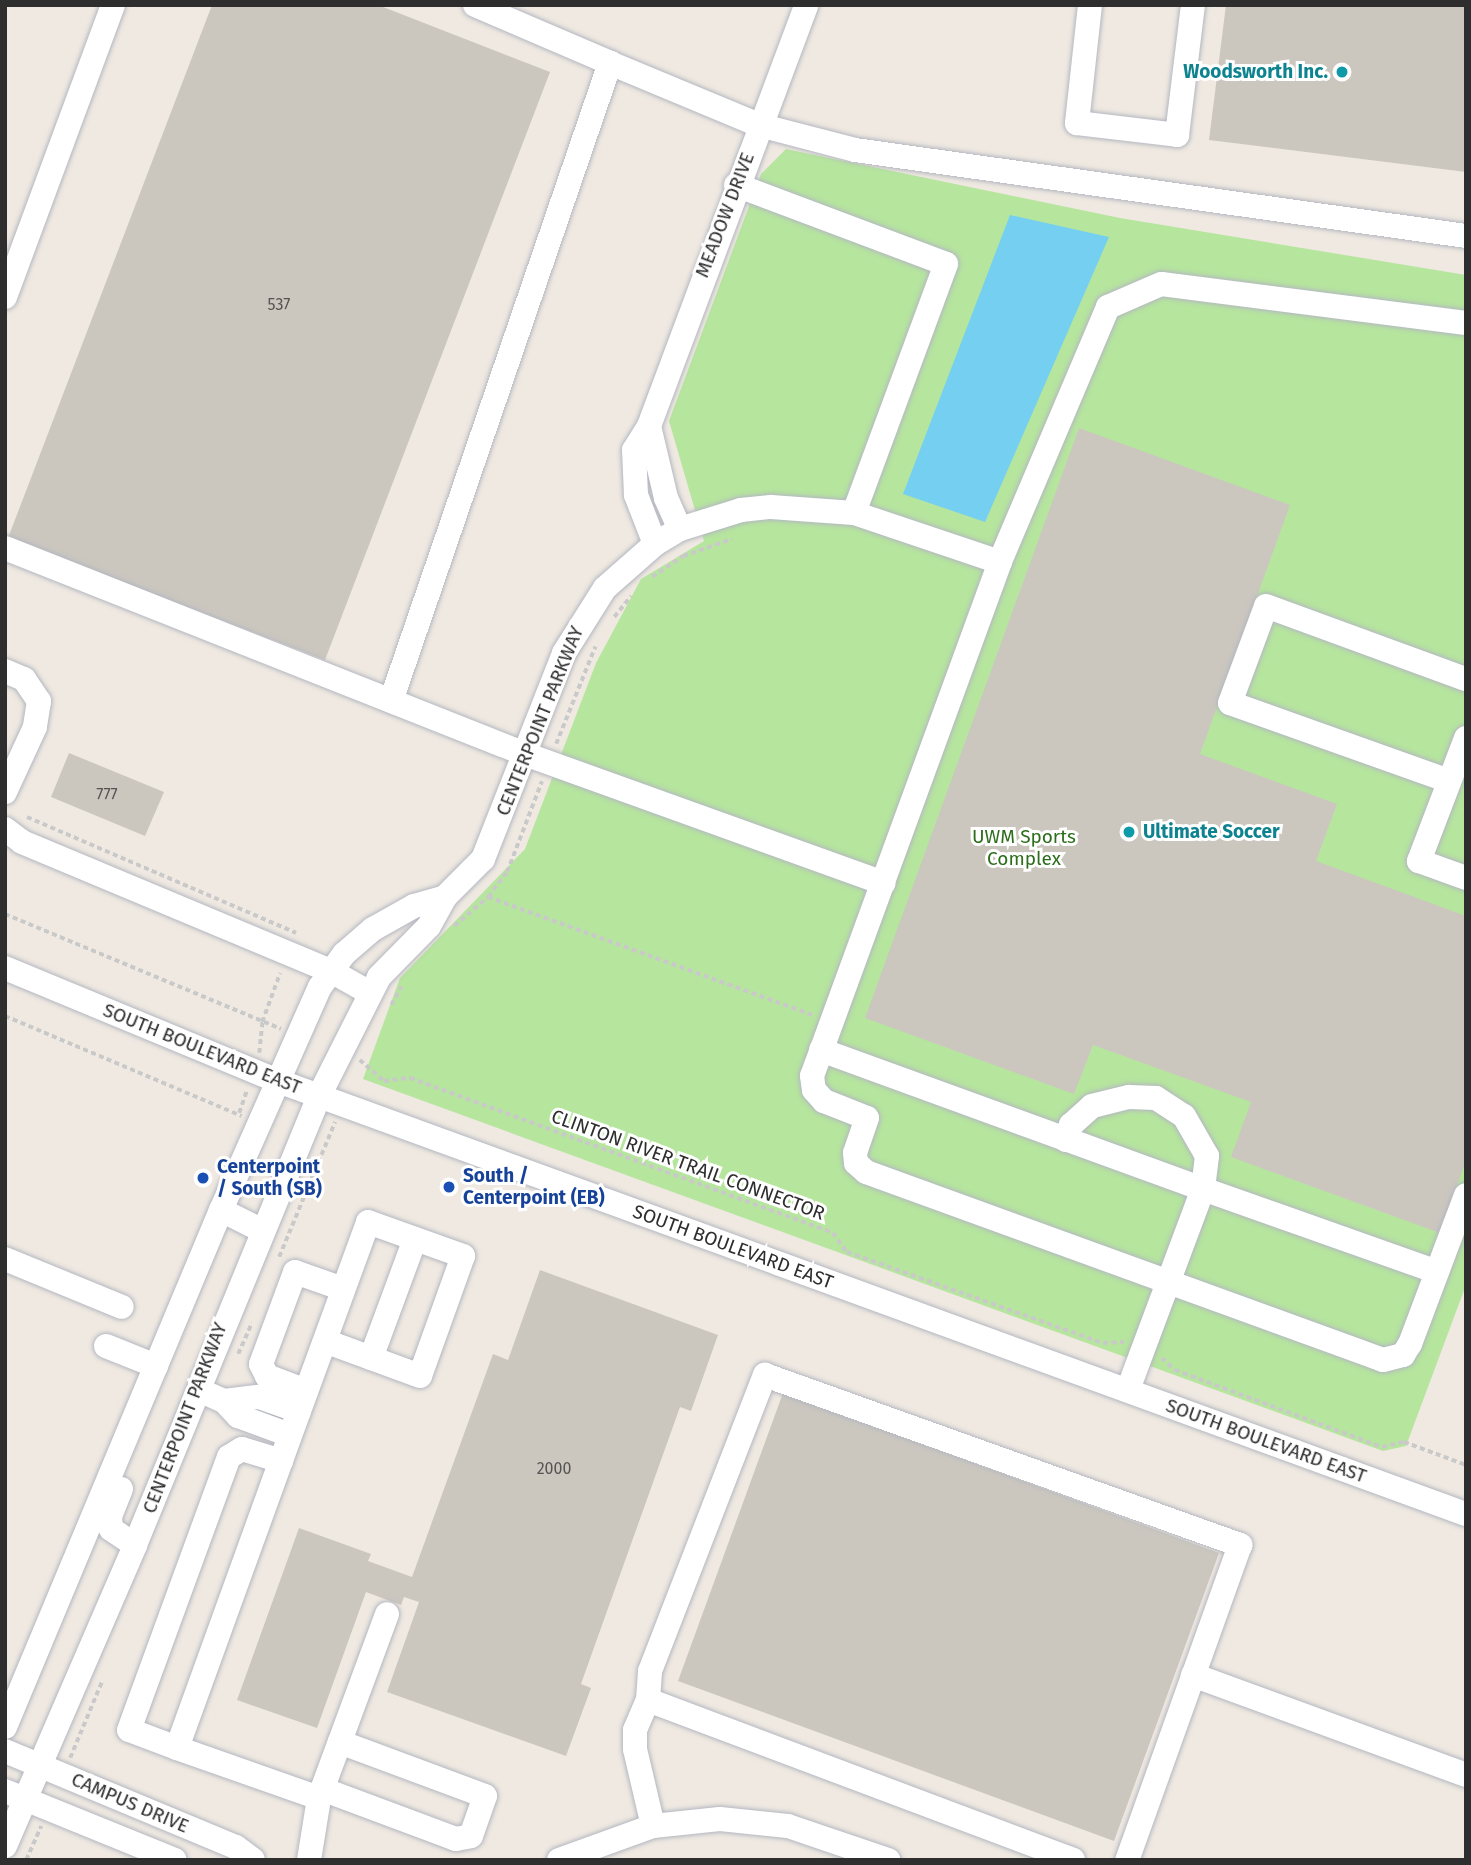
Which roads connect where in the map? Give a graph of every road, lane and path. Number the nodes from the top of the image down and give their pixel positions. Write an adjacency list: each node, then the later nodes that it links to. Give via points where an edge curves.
1 (113, 5): 10 (street)
2 (475, 5): 6 (street)
3 (806, 5): 7 (street, MEADOW DRIVE)
4 (1090, 5): 5 (street, via 1077,123 1177,135)
5 (1193, 5)
6 (610, 63): 7 (street); 25 (street)
7 (759, 125): 8 (street, MEADOW DRIVE); 9 (street, via 855,149)
8 (736, 185): 12 (street, MEADOW DRIVE); 13 (street, via 946,264)
9 (1466, 236)
10 (5, 297)
11 (1466, 323): 18 (street, via 1161,284 1108,307)
12 (649, 426): 14 (street, via 667,499); 16 (street, MEADOW DRIVE, via 634,450 632,474)
13 (854, 513): 14 (street, CENTERPOINT PARKWAY, via 761,508); 18 (street, CENTERPOINT PARKWAY)
14 (680, 529): 16 (street, CENTERPOINT PARKWAY)
15 (732, 539): 19 (path, via 683,556)
16 (655, 544): 28 (street, CENTERPOINT PARKWAY, via 613,579 578,624)
17 (5, 548): 25 (street)
18 (1000, 562): 33 (street)
19 (645, 583)
20 (637, 590): 21 (path)
21 (613, 618)
22 (598, 640): 27 (path)
23 (5, 671): 30 (street, via 24,679 39,701 35,727)
24 (1465, 677): 29 (street, via 1266,607 1230,703)
25 (391, 701): 28 (street)
26 (1466, 738): 29 (street)
27 (554, 750)
28 (525, 754): 33 (street); 34 (street, CENTERPOINT PARKWAY, via 488,850)
29 (1449, 781): 32 (street, via 1419,861)
30 (5, 792)
31 (14, 822): 37 (path, via 298,930); 40 (street, via 22,842)
32 (1466, 878)
33 (884, 883): 47 (street)
34 (446, 897): 40 (street, via 414,906 373,929); 41 (street, CENTERPOINT PARKWAY, via 429,926)
35 (488, 897): 43 (path)
36 (5, 914): 44 (path)
37 (292, 942)
38 (282, 964): 44 (path)
39 (5, 968): 49 (street, SOUTH BOULEVARD EAST)
40 (331, 971): 41 (street); 49 (street)
41 (370, 993): 50 (street, CENTERPOINT PARKWAY)
42 (5, 1016): 51 (path)
43 (822, 1018)
44 (262, 1022): 45 (path); 46 (path)
45 (285, 1031)
46 (262, 1043)
47 (821, 1050): 53 (street); 62 (street, via 814,1090 824,1101 867,1118 855,1153 856,1163 866,1172)
48 (352, 1057): 67 (path, CLINTON RIVER TRAIL CONNECTOR, via 384,1081 410,1078 833,1233 847,1251 860,1256 1104,1343)
49 (278, 1082): 50 (street, SOUTH BOULEVARD EAST); 56 (street)
50 (319, 1096): 57 (street, CENTERPOINT PARKWAY); 74 (street, SOUTH BOULEVARD EAST)
51 (244, 1117)
52 (331, 1132): 60 (path)
53 (1066, 1140): 54 (street); 54 (street, via 1071,1125 1092,1106 1129,1097 1156,1098 1184,1116 1207,1156)
54 (1203, 1189): 61 (street); 62 (street)
55 (1466, 1195): 61 (street)
56 (221, 1210): 57 (street); 72 (street)
57 (261, 1230): 73 (street, CENTERPOINT PARKWAY)
58 (415, 1239): 63 (street, via 368,1222); 70 (street); 70 (street, via 463,1256 420,1376)
59 (5, 1259): 64 (street)
60 (276, 1265)
61 (1437, 1272): 62 (street, via 1410,1344 1403,1355 1382,1360)
62 (1169, 1283): 74 (street)
63 (344, 1289): 66 (street); 76 (street, via 295,1272 261,1364 267,1376)
64 (122, 1307)
65 (255, 1315): 71 (path)
66 (325, 1341): 70 (street); 76 (street)
67 (1131, 1342)
68 (106, 1346): 72 (street)
69 (1155, 1351): 79 (path, via 1175,1370 1382,1447 1404,1442)
70 (371, 1358)
71 (234, 1364)
72 (153, 1374): 81 (street, via 145,1433 110,1516 111,1529); 85 (street)
73 (199, 1390): 75 (street); 81 (street, CENTERPOINT PARKWAY)
74 (1128, 1390): 80 (street, SOUTH BOULEVARD EAST)
75 (224, 1401): 76 (street, via 259,1397); 77 (street, via 238,1416)
76 (302, 1401): 77 (street)
77 (290, 1435): 78 (street)
78 (281, 1461): 87 (street); 87 (street, via 242,1449 229,1457 133,1717 129,1730)
79 (1466, 1465)
80 (1466, 1514)
81 (135, 1545): 89 (street, CENTERPOINT PARKWAY)
82 (387, 1614): 86 (street)
83 (1193, 1675): 84 (street, via 1240,1545 765,1375 650,1671); 90 (street); 103 (street)
84 (648, 1700): 94 (street, via 635,1730 635,1749); 102 (street)
85 (5, 1727)
86 (340, 1742): 91 (street); 91 (street, via 485,1796 471,1836 456,1839)
87 (177, 1748): 91 (street)
88 (5, 1751): 89 (street, CAMPUS DRIVE)
89 (42, 1766): 92 (street, CENTERPOINT PARKWAY); 98 (street, CAMPUS DRIVE, via 236,1847)
90 (1466, 1775)
91 (320, 1793): 99 (street)
92 (16, 1795): 95 (street, CENTERPOINT PARKWAY); 97 (street, CAMPUS DRIVE)
93 (43, 1823): 96 (path)
94 (653, 1826): 100 (street); 101 (street, via 720,1819 755,1821 820,1835)
95 (5, 1846)
96 (26, 1860)
97 (175, 1860)
98 (253, 1860)
99 (309, 1860)
100 (559, 1860)
101 (888, 1860)
102 (1073, 1860)
103 (1127, 1860)

